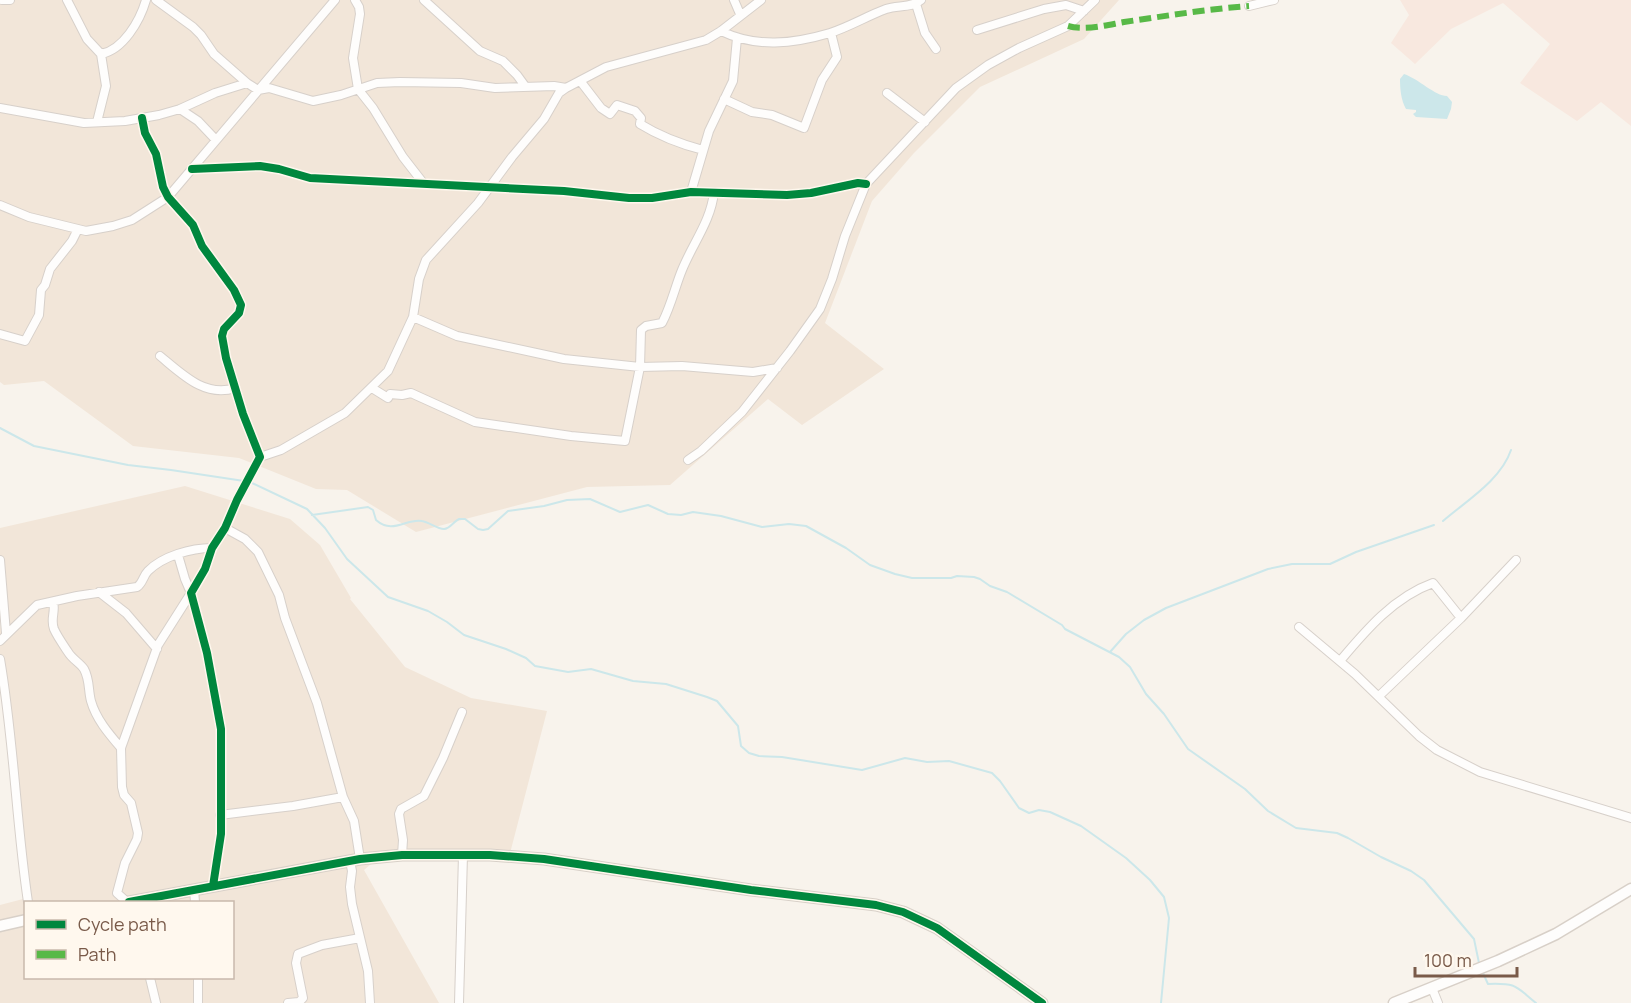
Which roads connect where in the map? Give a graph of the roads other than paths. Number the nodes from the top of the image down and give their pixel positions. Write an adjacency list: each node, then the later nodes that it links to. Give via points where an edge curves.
1 (2, 0): 2 (street)
2 (10, 0)
3 (67, 0): 23 (street, via 87,39)
4 (146, 0): 23 (street, via 137,21 116,49)
5 (156, 0): 25 (street, via 201,34 214,54)
6 (335, 0): 29 (street)
7 (355, 0): 28 (street, via 360,14 354,45)
8 (424, 0): 26 (street, via 480,51 503,61)
9 (734, 0): 17 (street)
10 (761, 0): 17 (street)
11 (1095, 0): 16 (street)
12 (1274, 0): 15 (street)
13 (918, 2): 20 (street, via 893,7); 22 (street, via 925,33)
14 (1065, 3): 16 (street); 18 (street)
15 (1249, 6)
16 (1084, 11): 36 (street, via 1068,26 988,64 957,88)
17 (740, 14): 19 (street)
18 (977, 30)
19 (721, 31): 21 (street); 24 (street, via 688,46 606,67)
20 (831, 33): 21 (street, via 777,43); 31 (street, via 837,57 822,80 804,128)
21 (737, 39): 31 (street, via 733,81)
22 (936, 49)
23 (100, 54): 35 (street, via 106,86)
24 (581, 82): 27 (street); 38 (street, via 609,114 617,105 635,111 641,118 640,124 659,135)
25 (247, 84): 29 (street); 33 (street)
26 (525, 86): 27 (street); 28 (street, via 495,88 419,81 377,83)
27 (566, 88): 42 (street)
28 (358, 89): 29 (street, via 313,101 269,88); 40 (street)
29 (258, 90): 37 (street)
30 (887, 93): 36 (street)
31 (724, 99): 38 (street)
32 (0, 108): 35 (street)
33 (180, 109): 34 (street); 37 (street)
34 (142, 118): 35 (street); 45 (street)
35 (97, 122)
36 (926, 122): 41 (street)
37 (216, 140): 39 (street)
38 (703, 150): 43 (street)
39 (192, 169): 40 (street, via 260,166 310,178); 45 (street)
40 (424, 184): 42 (street)
41 (866, 184): 44 (street, via 787,195); 52 (street, via 827,295)
42 (489, 187): 43 (street, via 629,198); 48 (street, via 426,260)
43 (691, 192): 44 (street)
44 (714, 192): 51 (street, via 703,230 682,269 663,323 641,330)
45 (168, 197): 47 (street, via 132,220 86,231); 53 (street, via 193,225 202,246 241,305 222,336)
46 (0, 205): 47 (street)
47 (78, 229): 49 (street, via 50,268 41,290 39,315 25,341)
48 (414, 317): 51 (street, via 480,342 564,359); 54 (street, via 387,371)
49 (0, 334)
50 (160, 356): 53 (street, via 203,388 224,392)
51 (640, 367): 52 (street, via 753,372); 54 (street, via 625,441 475,422 411,393 390,394 388,398)
52 (777, 368): 56 (street, via 742,412)
53 (235, 388): 55 (street)
54 (372, 388): 55 (street, via 345,413)
55 (260, 457): 57 (street)
56 (688, 460)
57 (225, 528): 58 (street); 75 (street, via 258,552 279,595 317,703)
58 (212, 548): 59 (street); 63 (street)
59 (178, 555): 62 (street, via 147,572 137,587); 63 (street)
60 (0, 560): 67 (street)
61 (1516, 560): 65 (street)
62 (99, 592): 64 (street); 69 (street, via 126,613)
63 (191, 593): 69 (street); 76 (street, via 207,652 220,729)
64 (52, 602): 67 (street, via 37,605); 74 (street, via 54,630 84,669 96,712)
65 (1461, 618): 71 (street, via 1433,583 1427,585 1403,598 1366,630); 72 (street)
66 (1299, 627): 71 (street)
67 (6, 633): 68 (street)
68 (0, 640)
69 (157, 649): 74 (street)
70 (0, 660): 84 (street)
71 (1340, 661): 72 (street)
72 (1379, 696): 77 (street, via 1428,743 1479,772)
73 (462, 712): 78 (street, via 424,796 401,809)
74 (121, 748): 85 (street, via 122,787 137,826 137,839 117,893)
75 (343, 797): 76 (street); 80 (street, via 354,821)
76 (220, 815): 81 (street)
77 (1631, 818)
78 (402, 855): 79 (street); 80 (street)
79 (463, 855): 98 (street); 99 (street, via 544,859 876,905 937,928)
80 (355, 860): 81 (street); 90 (street, via 352,904)
81 (213, 886): 83 (street)
82 (1631, 889): 93 (street, via 1556,934)
83 (194, 890): 86 (street); 87 (street)
84 (28, 901)
85 (126, 901)
86 (138, 901)
87 (195, 901)
88 (24, 920): 89 (street)
89 (0, 926)
90 (360, 938): 96 (street, via 298,954 296,963 303,998); 97 (street)
91 (150, 979): 94 (street)
92 (198, 979): 95 (street)
93 (1432, 988): 100 (street); 101 (street)
94 (156, 1003)
95 (198, 1003)
96 (288, 1003)
97 (370, 1003)
98 (459, 1003)
99 (1042, 1003)
100 (1394, 1003)
101 (1438, 1003)

